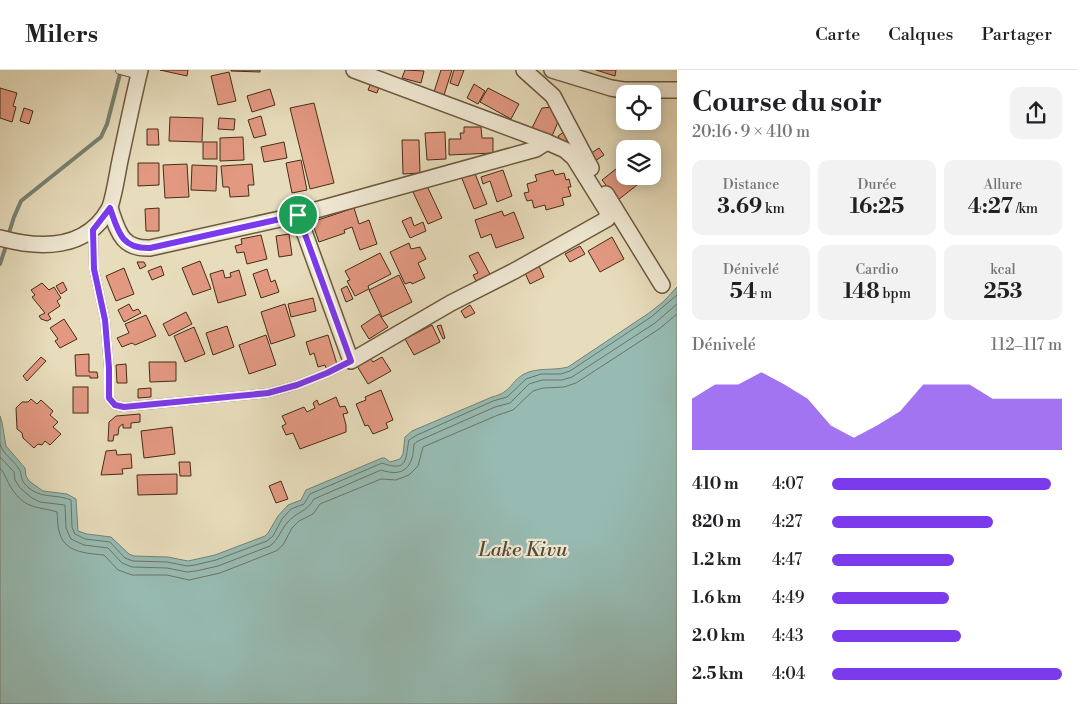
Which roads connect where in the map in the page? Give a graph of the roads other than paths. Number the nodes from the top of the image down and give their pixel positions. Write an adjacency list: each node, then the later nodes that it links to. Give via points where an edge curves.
1 (120, 70): 5 (lane)
2 (354, 70): 7 (street)
3 (524, 70): 12 (street, via 553,96 596,178)
4 (552, 70): 6 (street, via 623,90)
5 (139, 72): 8 (street)
6 (677, 90)
7 (547, 142): 9 (street, via 536,149); 13 (street, via 574,158 607,211 607,219)
8 (110, 208): 9 (street, via 120,235 128,244 139,248); 10 (street)
9 (298, 215): 13 (street)
10 (93, 230): 11 (street, via 61,243 40,246); 13 (lane, via 94,269 105,320 109,398 115,405 124,407 268,393 305,382)
11 (0, 238)
12 (662, 285)
13 (351, 361)

